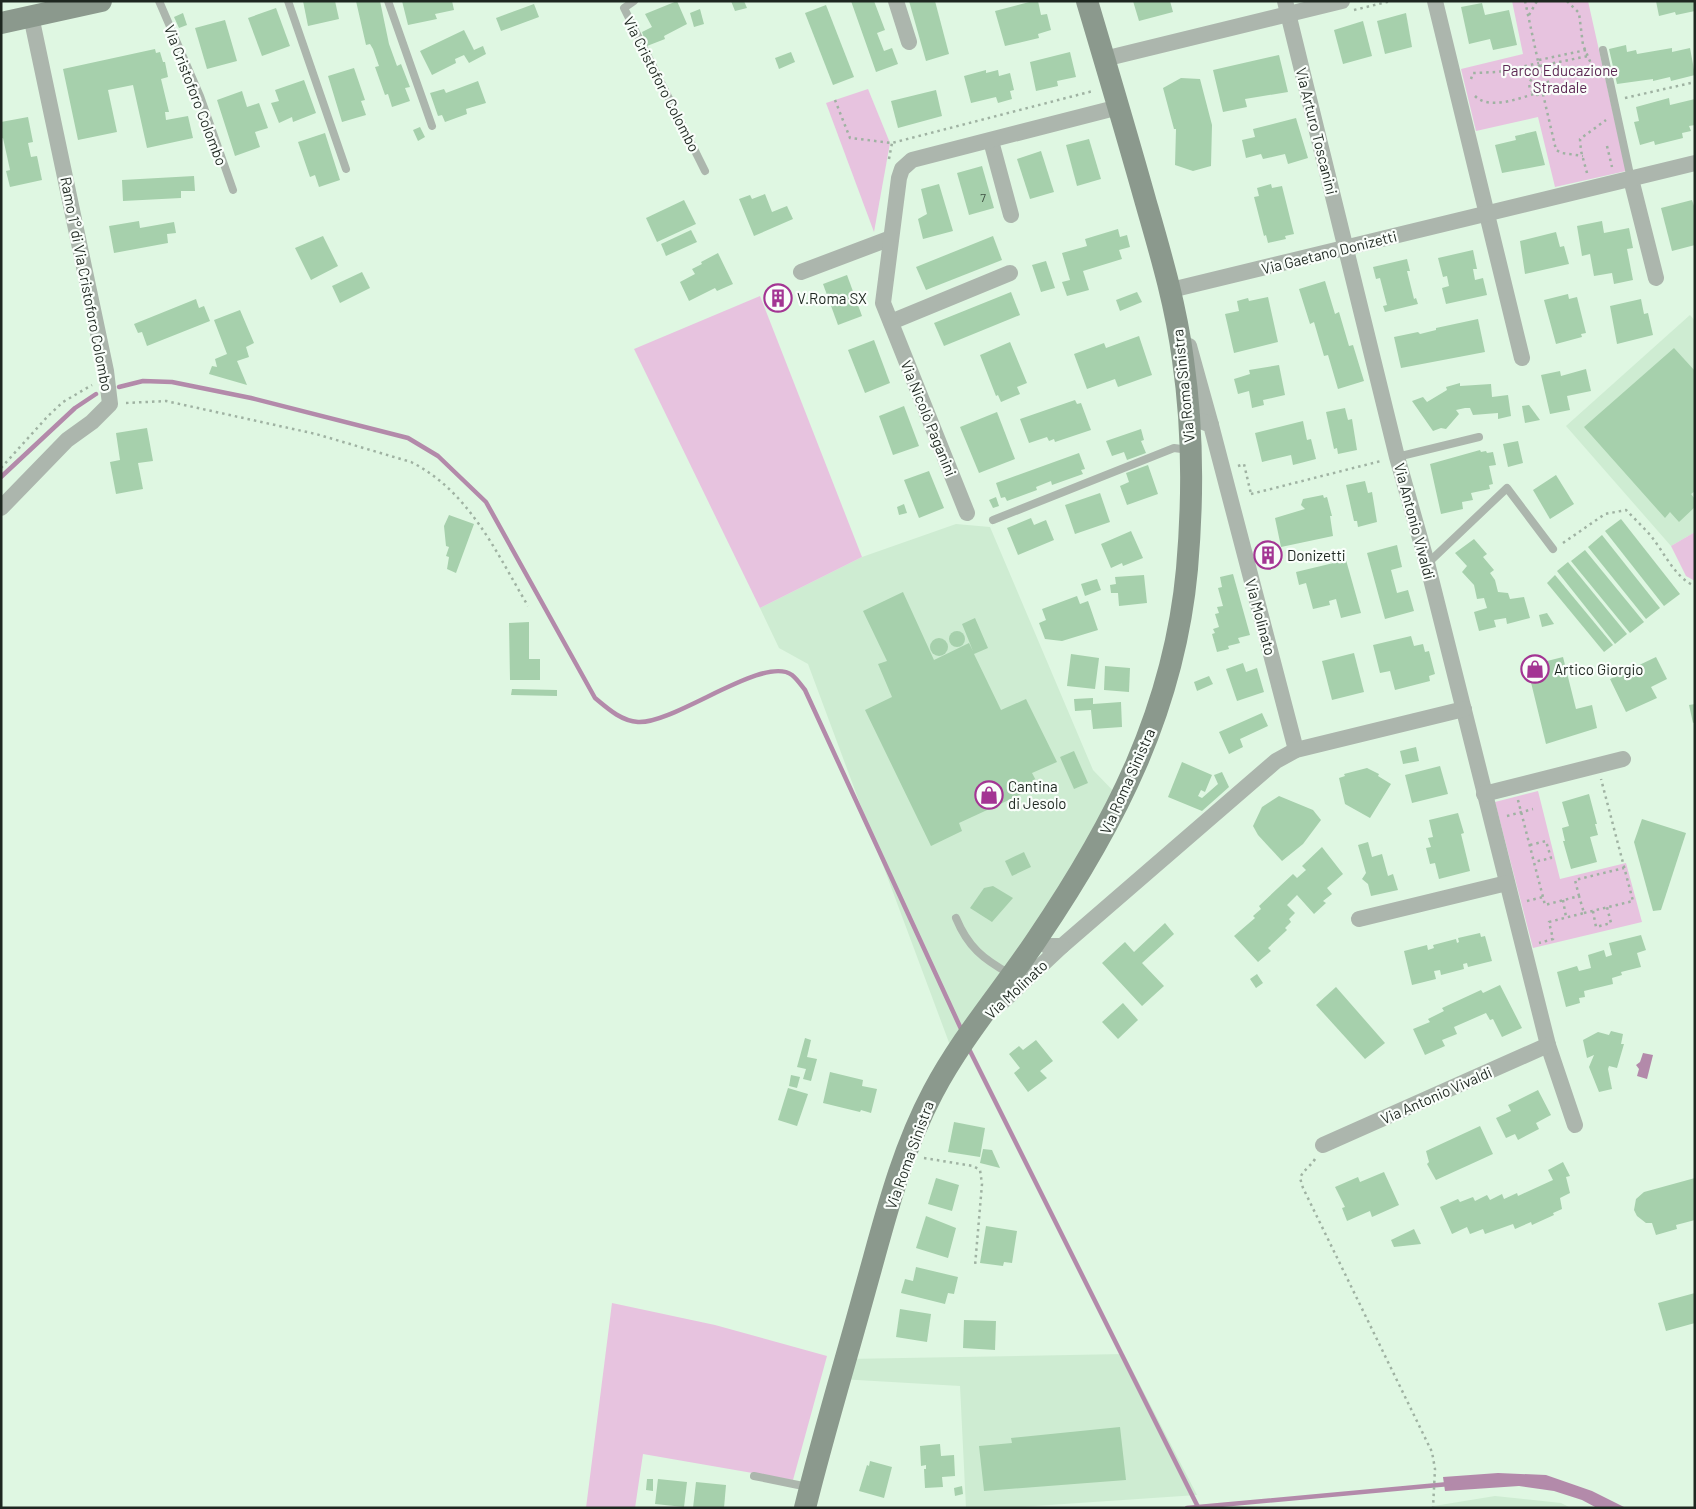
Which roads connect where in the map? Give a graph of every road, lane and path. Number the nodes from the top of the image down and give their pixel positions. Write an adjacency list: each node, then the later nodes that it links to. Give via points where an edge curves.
1 (102, 1): 14 (street)
2 (159, 1): 48 (lane, Via Cristoforo Colombo, via 200,96)
3 (288, 1): 42 (lane)
4 (388, 1): 35 (lane)
5 (634, 1): 44 (lane, Via Cristoforo Colombo, via 624,8)
6 (896, 1): 17 (street)
7 (1087, 1): 21 (street, Via Roma Sinistra)
8 (1342, 1): 13 (street)
9 (1435, 1): 49 (street)
10 (1525, 1): 15 (path)
11 (1537, 1): 15 (path)
12 (1567, 1): 18 (path, via 1579,13)
13 (1287, 8): 21 (street); 52 (street, Via Arturo Toscanini)
14 (31, 16): 16 (street); 59 (street, Ramo 1° di Via Cristoforo Colombo)
15 (1528, 16): 22 (path)
16 (1, 23)
17 (909, 42)
18 (1586, 50): 20 (path); 22 (path)
19 (1603, 50): 32 (lane)
20 (1588, 56): 22 (path); 24 (path)
21 (1104, 59): 33 (street, Via Roma Sinistra)
22 (1539, 63): 23 (path); 26 (path, via 1498,72 1473,73)
23 (1541, 75): 29 (path, via 1530,80 1529,87); 30 (path, via 1549,85)
24 (1596, 76)
25 (1695, 82): 32 (path)
26 (1472, 84)
27 (1093, 91): 31 (path, via 892,143 850,138)
28 (1474, 91): 29 (path, via 1476,97 1488,103)
29 (1534, 94): 30 (path)
30 (1543, 94): 38 (path, via 1556,150 1562,154)
31 (835, 100)
32 (1614, 100): 46 (lane)
33 (1119, 107): 36 (street, Via Nicolò Paganini); 56 (street, Via Roma Sinistra)
34 (1609, 114): 38 (path, via 1606,120 1580,139)
35 (432, 126)
36 (992, 141): 50 (street); 51 (street, Via Nicolò Paganini, via 912,160 902,169 898,178)
37 (1607, 146): 41 (path)
38 (1583, 156): 47 (path)
39 (1695, 164): 46 (street, Via Gaetano Donizetti)
40 (1621, 165): 41 (path)
41 (1612, 167): 43 (path)
42 (346, 169)
43 (1604, 169)
44 (705, 171)
45 (1596, 171): 47 (path)
46 (1631, 180): 47 (street, Via Gaetano Donizetti); 55 (street)
47 (1590, 181): 49 (street, Via Gaetano Donizetti)
48 (233, 190)
49 (1488, 214): 52 (street, Via Gaetano Donizetti); 58 (street)
50 (1011, 215)
51 (891, 238): 53 (street); 57 (street, Via Nicolò Paganini, via 883,303)
52 (1346, 248): 56 (street, Via Gaetano Donizetti); 65 (street, Via Antonio Vivaldi)
53 (800, 272)
54 (1010, 273): 57 (street)
55 (1656, 278)
56 (1171, 290): 61 (street, Via Roma Sinistra, via 1183,357); 62 (street, Via Molinato)
57 (891, 322): 71 (street, Via Nicolò Paganini)
58 (1522, 358)
59 (106, 376): 60 (street, Ramo 1° di Via Cristoforo Colombo); 67 (path, via 64,402)
60 (110, 404): 70 (street, Ramo 1° di Via Cristoforo Colombo, via 67,440); 76 (path, via 166,401 316,434 411,462 449,488 471,511)
61 (1189, 420): 62 (street); 64 (street, Via Roma Sinistra)
62 (1211, 425): 69 (street, Via Molinato)
63 (1479, 437): 65 (lane)
64 (1190, 450): 72 (lane, via 1174,448); 98 (street, Via Roma Sinistra, via 1186,572 1176,638 1153,724 1108,826)
65 (1397, 457): 68 (path); 74 (street, Via Antonio Vivaldi)
66 (1231, 467): 68 (path, via 1244,464)
67 (1, 468)
68 (1251, 494): 69 (path)
69 (1230, 499): 78 (street, Via Molinato)
70 (1, 508)
71 (967, 513)
72 (992, 520)
73 (1553, 549): 74 (lane, via 1507,488); 75 (path, via 1605,514 1626,510 1688,584)
74 (1427, 564): 77 (street, Via Antonio Vivaldi)
75 (1695, 586)
76 (528, 606)
77 (1464, 709): 78 (street, Via Molinato); 82 (street, Via Antonio Vivaldi)
78 (1296, 750): 99 (street, Via Molinato, via 1276,761)
79 (1623, 759): 80 (street)
80 (1597, 766): 81 (street); 88 (path)
81 (1514, 787): 82 (street); 84 (path)
82 (1484, 794): 85 (street, Via Antonio Vivaldi)
83 (1533, 809): 84 (path)
84 (1521, 812): 85 (path); 86 (path)
85 (1491, 820): 89 (street, Via Antonio Vivaldi)
86 (1530, 845): 87 (path); 87 (path, via 1546,841 1550,858)
87 (1534, 862): 91 (path, via 1545,905)
88 (1624, 868): 90 (path, via 1575,880); 92 (path, via 1633,901)
89 (1508, 883): 97 (street); 100 (street, Via Antonio Vivaldi)
90 (1579, 896): 91 (path); 94 (path)
91 (1563, 900): 95 (path)
92 (1607, 907): 93 (path); 93 (path, via 1611,923 1596,927)
93 (1592, 910): 94 (path)
94 (1584, 913): 95 (path)
95 (1566, 917): 100 (path, via 1549,922 1553,940)
96 (956, 918): 101 (lane, via 975,950 986,961)
97 (1359, 919)
98 (1037, 939): 99 (street, Via Molinato, via 1047,946); 101 (street, Via Roma Sinistra)
99 (1062, 946): 102 (street, Via Molinato)
100 (1524, 946): 103 (street, Via Antonio Vivaldi)
101 (1012, 974): 102 (street, Via Roma Sinistra)
102 (969, 1032): 106 (street, Via Roma Sinistra, via 933,1092)
103 (1548, 1045): 104 (street, Via Antonio Vivaldi); 105 (street, Via Antonio Vivaldi)
104 (1575, 1125)
105 (1324, 1145): 110 (path, via 1311,1166 1304,1169 1300,1178 1303,1188 1432,1452)
106 (906, 1155): 107 (path, via 973,1166 980,1170 982,1184); 109 (street, Via Roma Sinistra)
107 (975, 1266)
108 (754, 1476): 109 (lane)
109 (807, 1497)
110 (1434, 1507)

